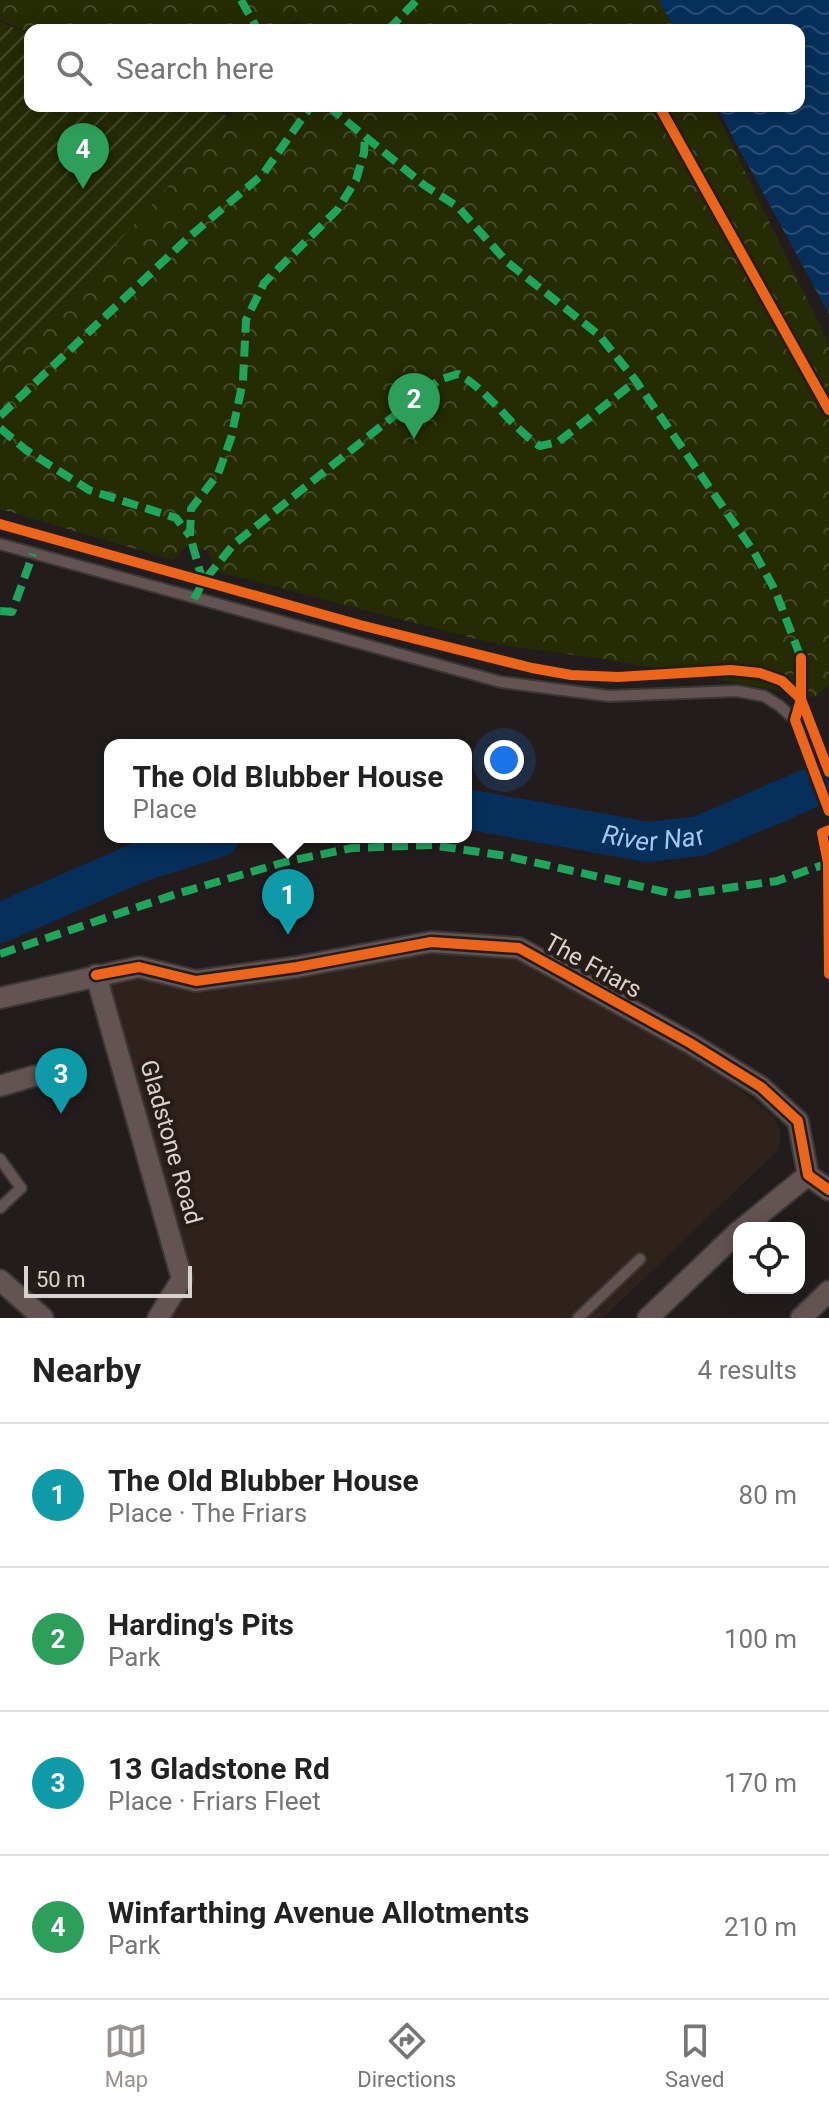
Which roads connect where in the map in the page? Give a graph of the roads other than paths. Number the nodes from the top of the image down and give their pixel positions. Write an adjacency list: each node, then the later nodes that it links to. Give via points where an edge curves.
1 (0, 544): 2 (lane, via 501,682 609,696 737,691 764,696 795,720)
2 (829, 811)
3 (96, 975): 4 (street, The Friars); 8 (street, The Friars, via 139,967 196,981 431,942 519,948 761,1087 798,1121); 17 (street, Gladstone Road, via 182,1279)
4 (0, 998)
5 (34, 1076): 6 (street)
6 (0, 1086)
7 (0, 1159): 10 (lane, via 21,1188)
8 (808, 1175): 9 (street); 11 (street)
9 (829, 1190)
10 (0, 1208)
11 (751, 1222)
12 (733, 1238): 19 (street)
13 (640, 1259): 18 (lane)
14 (3, 1289): 16 (street)
15 (829, 1291): 20 (street)
16 (43, 1318)
17 (158, 1318)
18 (578, 1318)
19 (648, 1318)
20 (801, 1318)

